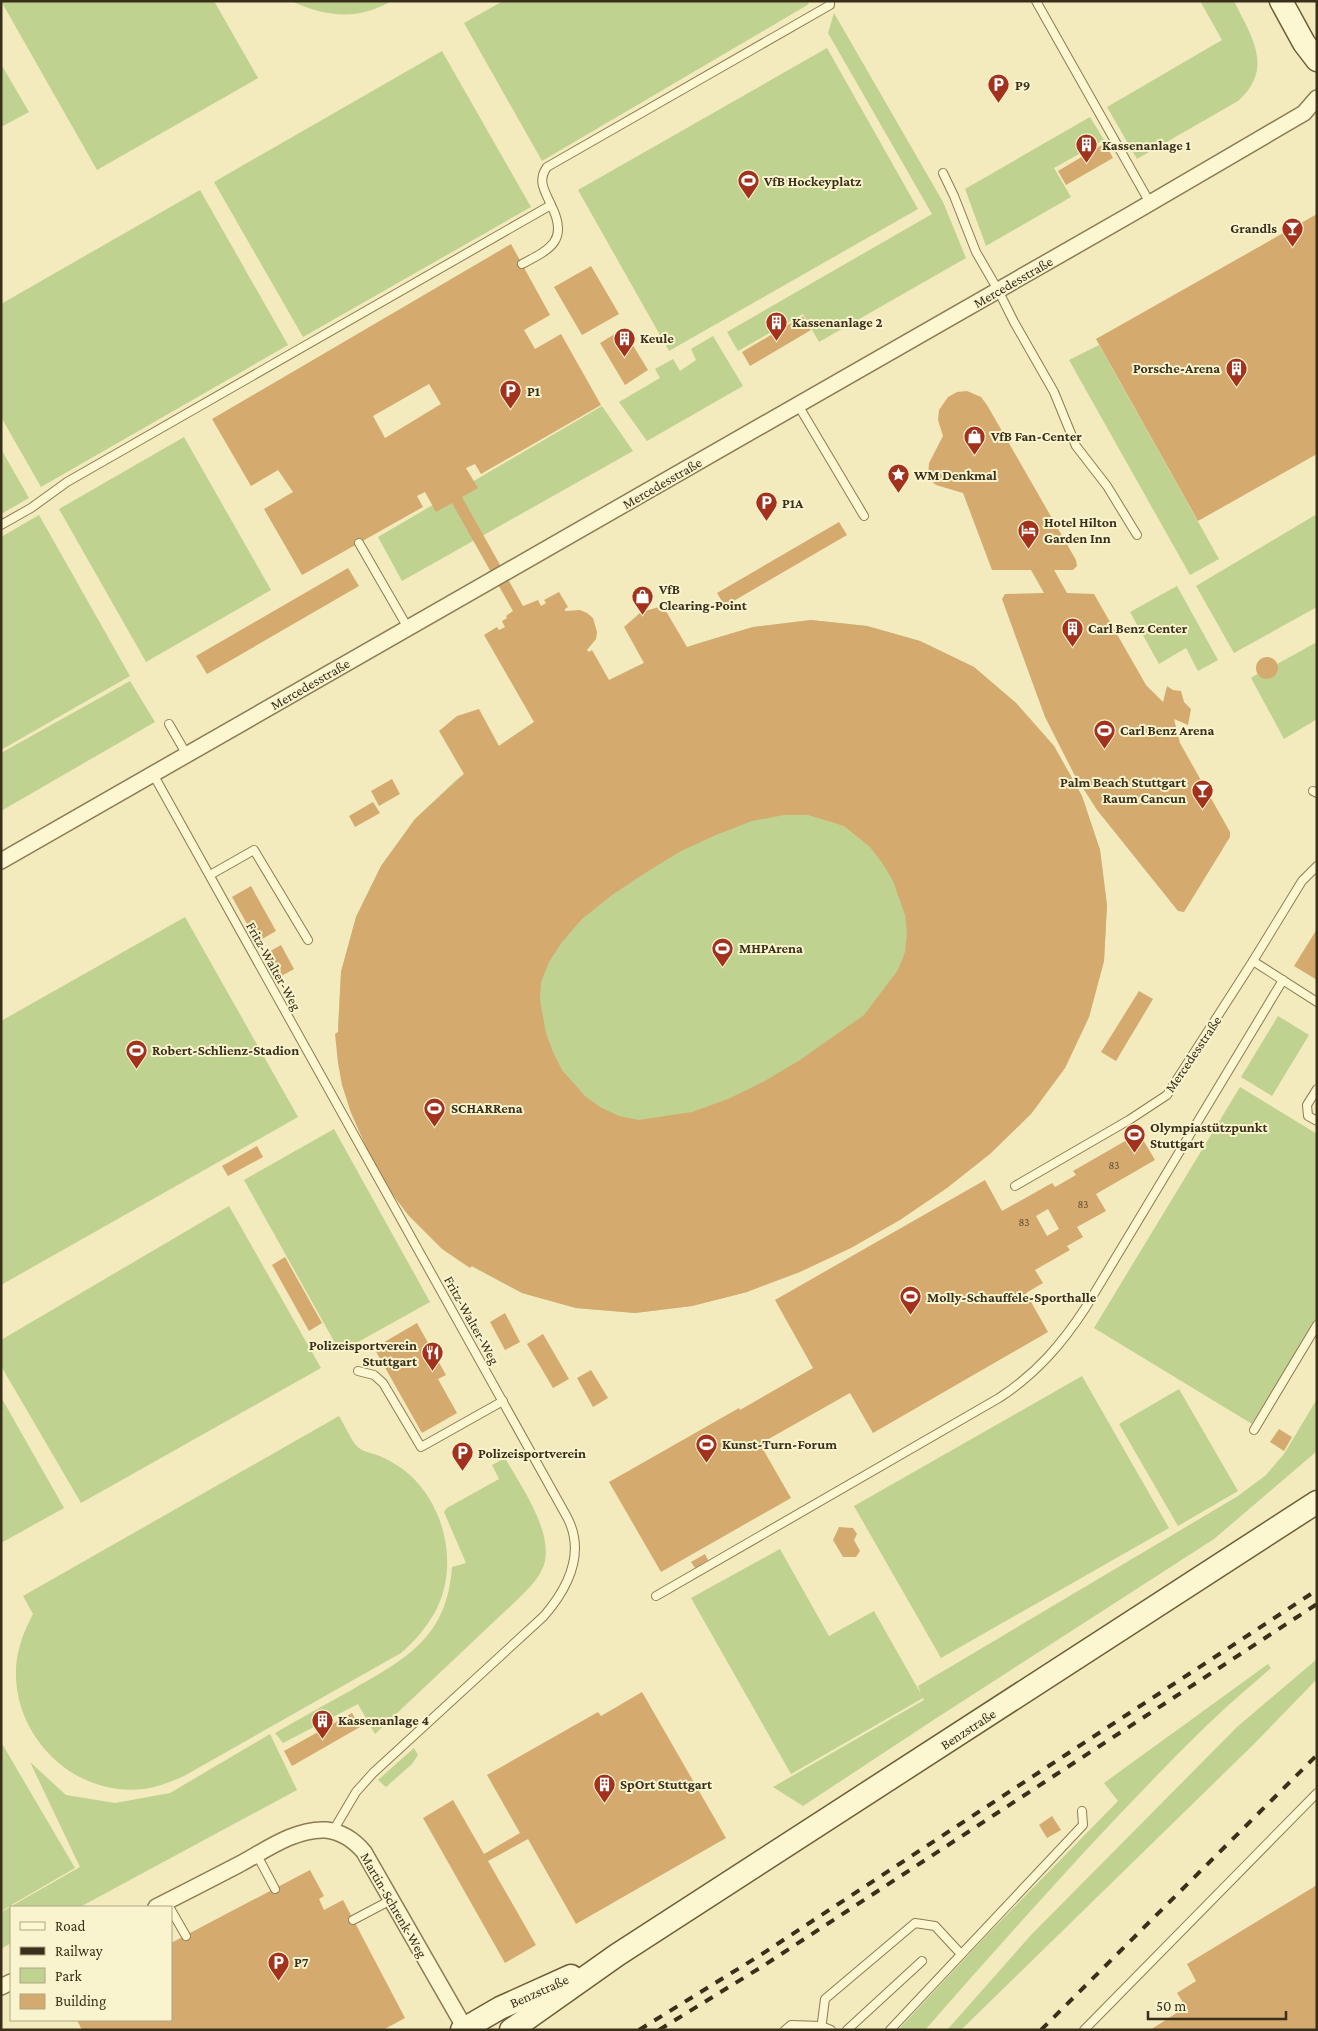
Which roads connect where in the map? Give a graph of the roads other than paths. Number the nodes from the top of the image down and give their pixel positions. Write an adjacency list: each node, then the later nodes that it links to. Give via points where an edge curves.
1 (830, 1): 8 (lane, via 830,5 547,167 542,175 542,184)
2 (1036, 1): 7 (lane)
3 (1281, 1): 4 (main road)
4 (1317, 60)
5 (1317, 98): 7 (street, Mercedesstraße, via 1304,113)
6 (943, 173): 10 (lane, via 976,252)
7 (1150, 203): 10 (street, Mercedesstraße)
8 (551, 206): 9 (lane, via 559,226 558,236 552,247); 13 (lane, via 67,482)
9 (522, 264)
10 (998, 290): 11 (street, Mercedesstraße); 14 (lane, via 1054,392 1076,446)
11 (798, 405): 12 (lane); 16 (street, Mercedesstraße)
12 (864, 516)
13 (1, 525)
14 (1137, 535)
15 (359, 543): 16 (lane)
16 (408, 628): 18 (street, Mercedesstraße)
17 (169, 724): 18 (lane)
18 (187, 755): 19 (street, Mercedesstraße)
19 (153, 774): 20 (street, Mercedesstraße); 22 (lane, Fritz-Walter-Weg)
20 (1, 861)
21 (1317, 866): 24 (lane, Mercedesstraße, via 1302,881)
22 (210, 876): 23 (lane, via 254,850); 32 (lane, Fritz-Walter-Weg)
23 (308, 940)
24 (1254, 962): 25 (lane); 29 (lane, Mercedesstraße, via 1167,1094 1129,1120)
25 (1283, 980): 26 (lane); 35 (lane, via 1073,1326 1032,1374 999,1398)
26 (1317, 1002)
27 (1317, 1089): 28 (lane, via 1307,1105 1308,1116)
28 (1317, 1121)
29 (1014, 1186)
30 (1317, 1325): 33 (lane)
31 (358, 1371): 32 (lane, via 383,1382 422,1447)
32 (503, 1402): 38 (lane, Fritz-Walter-Weg, via 571,1524 576,1545 569,1578 544,1616 372,1773 356,1792)
33 (1254, 1430)
34 (1317, 1502): 47 (main road, Benzstraße)
35 (656, 1596)
36 (1317, 1793): 56 (lane)
37 (1082, 1811): 46 (lane, via 1083,1825)
38 (333, 1832): 39 (street, Martin-Schrenk-Weg, via 306,1832); 41 (street, Martin-Schrenk-Weg, via 350,1838 358,1845)
39 (256, 1855): 40 (lane); 42 (street, Martin-Schrenk-Weg)
40 (275, 1889)
41 (392, 1900): 44 (lane); 50 (street, Martin-Schrenk-Weg)
42 (166, 1906)
43 (172, 1915): 45 (lane)
44 (353, 1920)
45 (186, 1936)
46 (961, 1954): 49 (lane, via 935,1926 915,1923 825,1999); 55 (lane)
47 (617, 1955): 50 (main road, Benzstraße, via 500,2008); 51 (main road, Benzstraße)
48 (922, 1961): 54 (lane)
49 (821, 2028): 52 (lane, via 791,2025); 53 (lane)
50 (464, 2029)
51 (510, 2030)
52 (785, 2030)
53 (830, 2030)
54 (847, 2030)
55 (890, 2030)
56 (1084, 2030)

